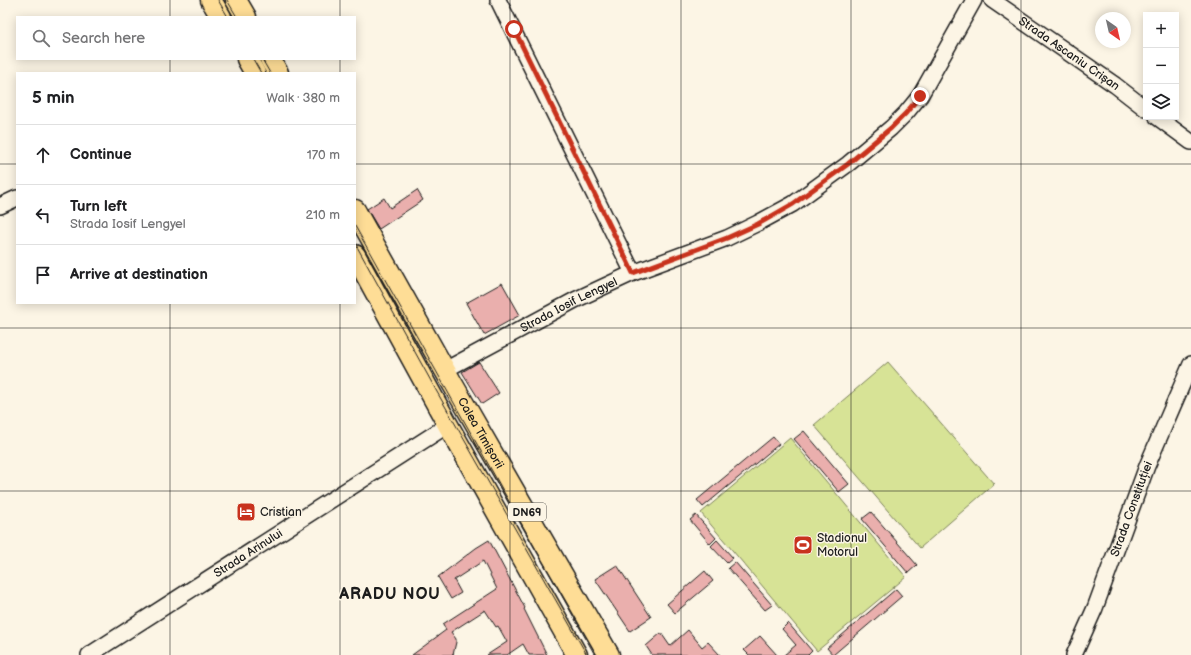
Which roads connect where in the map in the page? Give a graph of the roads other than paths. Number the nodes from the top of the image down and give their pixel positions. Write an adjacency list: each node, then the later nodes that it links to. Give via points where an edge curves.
1 (211, 0): 6 (main road)
2 (236, 0): 7 (main road)
3 (498, 0): 19 (street)
4 (974, 0): 19 (street, Strada Iosif Lengyel, via 920,96 891,128 848,164 793,204 758,224)
5 (992, 0): 12 (street, Strada Ascaniu Crișan)
6 (220, 16)
7 (245, 16)
8 (248, 60): 10 (main road)
9 (271, 60): 11 (main road)
10 (254, 72)
11 (277, 72)
12 (1143, 107)
13 (1161, 120): 14 (street)
14 (1191, 142)
15 (16, 198): 16 (street)
16 (0, 206)
17 (356, 212): 21 (main road, Calea Timișorii / DN69)
18 (356, 257): 22 (main road, Calea Timișorii / DN69)
19 (633, 273): 21 (street, Strada Iosif Lengyel, via 568,304)
20 (1191, 364): 26 (street, Strada Constituției, via 1147,466 1095,608)
21 (445, 370): 25 (main road, Calea Timișorii / DN69)
22 (448, 425): 23 (street, Strada Arinului); 24 (main road, Calea Timișorii / DN69)
23 (89, 655)
24 (577, 655)
25 (609, 655)
26 (1074, 655)

